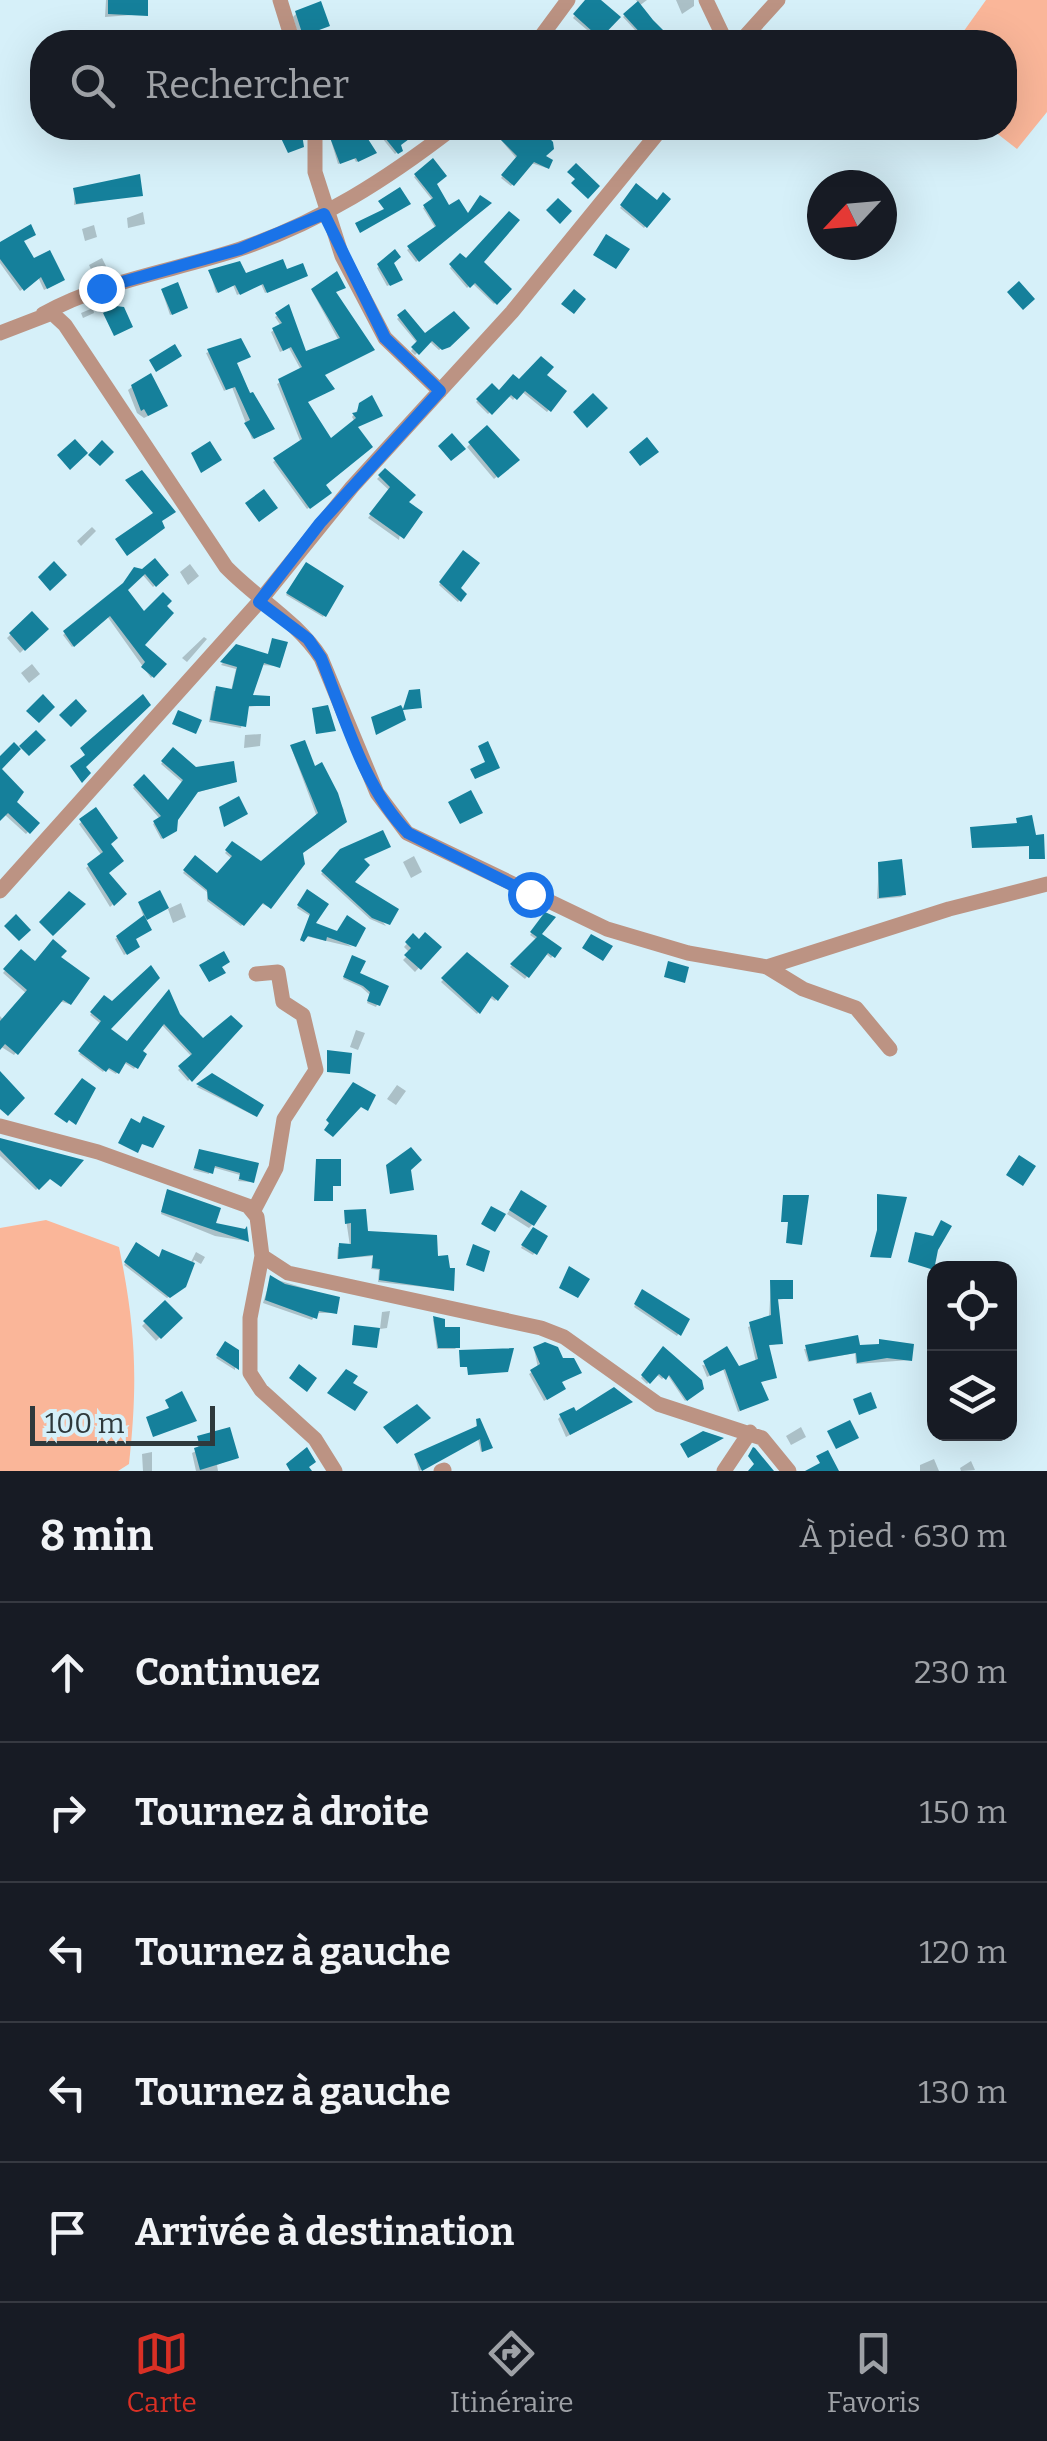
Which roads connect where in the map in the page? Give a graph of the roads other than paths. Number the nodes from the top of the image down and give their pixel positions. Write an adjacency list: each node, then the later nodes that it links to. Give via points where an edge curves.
1 (280, 0): 5 (street)
2 (568, 0): 6 (street)
3 (706, 0): 7 (street)
4 (778, 0): 8 (street)
5 (289, 30)
6 (546, 30)
7 (720, 30)
8 (751, 30)
9 (315, 140): 12 (street)
10 (437, 140): 12 (street, via 387,179)
11 (652, 140): 15 (street)
12 (324, 214): 13 (street, via 240,249 72,298); 15 (street, via 385,338)
13 (43, 314): 14 (street); 16 (street, via 65,325 226,568)
14 (0, 333)
15 (440, 391): 16 (street, via 320,523)
16 (259, 602): 18 (street); 19 (street, via 315,649 377,793 408,833 607,929)
17 (1047, 884): 19 (street)
18 (0, 891)
19 (767, 967): 21 (street, via 856,1008)
20 (256, 974): 23 (street, via 278,972 283,1002 302,1015 316,1070 284,1119 276,1168)
21 (890, 1049)
22 (0, 1126): 23 (street, via 98,1152)
23 (254, 1210): 24 (street)
24 (262, 1256): 25 (street, via 288,1273 335,1287 541,1328 658,1404); 26 (street, via 250,1318 250,1374 314,1438)
25 (750, 1432): 27 (street); 28 (street)
26 (335, 1471)
27 (724, 1471)
28 (789, 1471)

